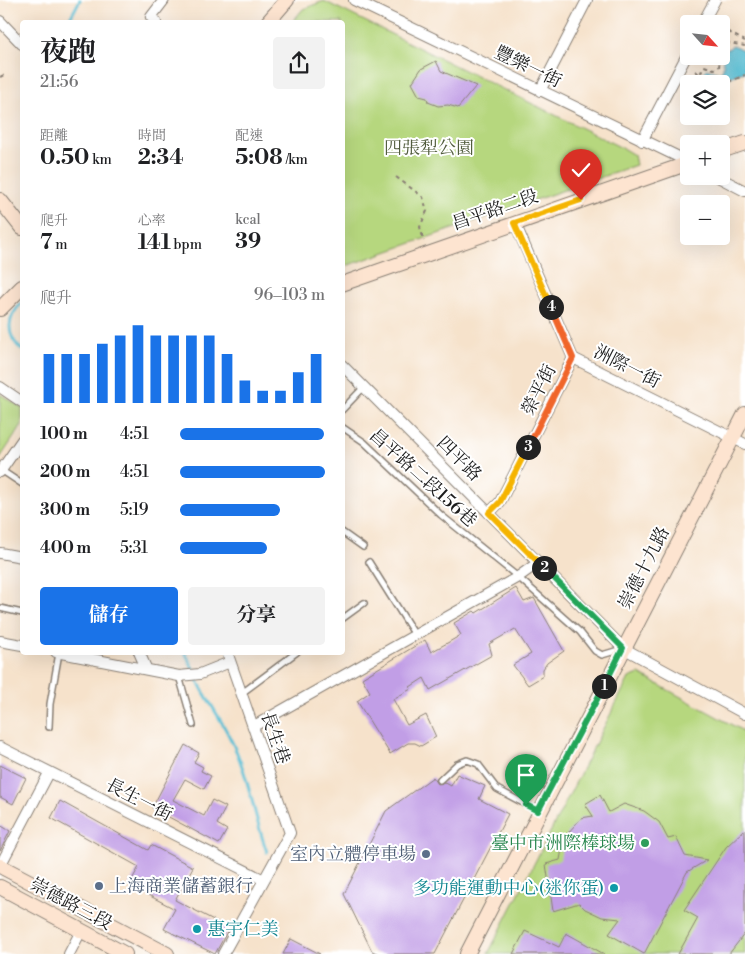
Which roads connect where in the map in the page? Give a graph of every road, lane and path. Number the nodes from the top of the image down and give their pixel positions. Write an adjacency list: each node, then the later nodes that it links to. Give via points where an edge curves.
1 (164, 0): 7 (street)
2 (287, 0): 8 (street)
3 (354, 0): 23 (street, 豐樂一街)
4 (587, 0): 23 (street)
5 (715, 0): 6 (street)
6 (707, 15)
7 (153, 20)
8 (270, 20)
9 (0, 21): 12 (street)
10 (730, 33): 11 (path)
11 (745, 41)
12 (20, 42)
13 (730, 44): 14 (path)
14 (745, 46)
15 (681, 65): 24 (street)
16 (719, 65): 18 (path, via 714,69 704,66)
17 (695, 71): 18 (path)
18 (700, 74)
19 (4, 75): 21 (path)
20 (745, 75): 22 (path)
21 (0, 77)
22 (730, 80)
23 (540, 91): 24 (street, 豐樂一街)
24 (642, 141): 27 (street, 豐樂一街)
25 (745, 143): 26 (street)
26 (730, 148)
27 (680, 159)
28 (680, 166): 33 (street, 昌平路二段)
29 (396, 177): 35 (path, via 423,197 427,211 420,227)
30 (730, 183): 31 (street)
31 (745, 191)
32 (0, 200): 34 (street)
33 (514, 223): 36 (street, 昌平路二段); 39 (street, 洲際一街)
34 (20, 225)
35 (424, 242)
36 (345, 283)
37 (20, 289): 38 (street)
38 (0, 309)
39 (573, 358): 47 (street, 洲際一街); 51 (street, 榮平街, via 500,502)
40 (345, 368): 42 (street, 四平路)
41 (0, 387): 43 (street)
42 (364, 387): 44 (lane); 51 (street, 四平路)
43 (20, 401)
44 (345, 407)
45 (745, 414): 47 (street, 崇德十九路)
46 (345, 429): 58 (lane, 昌平路二段156巷, via 364,442 441,515)
47 (739, 441): 66 (street, 崇德十九路)
48 (20, 443): 49 (street)
49 (1, 471): 50 (lane)
50 (20, 483)
51 (489, 513): 57 (street, 四平路)
52 (345, 534): 53 (lane)
53 (363, 547)
54 (0, 553): 55 (street)
55 (20, 557)
56 (369, 562): 63 (lane)
57 (539, 562): 58 (street); 66 (street, 四平路)
58 (518, 577): 63 (street); 66 (lane, 昌平路二段156巷, via 580,632 595,651 602,655)
59 (364, 603): 62 (lane)
60 (0, 608): 61 (lane)
61 (20, 613)
62 (345, 617)
63 (415, 636): 77 (street)
64 (0, 641): 65 (street)
65 (20, 646)
66 (623, 648): 75 (street, 四平路); 82 (street, 崇德十九路)
67 (58, 655): 78 (lane)
68 (70, 655): 72 (street)
69 (140, 655): 72 (street)
70 (293, 655): 74 (lane)
71 (229, 657): 73 (street, via 200,674); 74 (street, 長生巷)
72 (146, 668): 73 (street)
73 (179, 676): 76 (lane)
74 (242, 693): 77 (street, 長生巷)
75 (745, 714)
76 (193, 725)
77 (254, 726): 84 (street, 長生巷, via 290,833)
78 (49, 727)
79 (0, 747): 80 (street, 長生一街)
80 (49, 773): 83 (street); 84 (street, 長生一街)
81 (440, 780): 82 (lane, via 457,764 467,760 478,764 497,789)
82 (538, 811): 91 (street, 崇德十九路)
83 (0, 866): 89 (street, 崇德路三段)
84 (264, 880): 90 (street)
85 (0, 887): 86 (street, 崇德路三段)
86 (82, 932): 87 (street); 88 (street, 崇德路三段)
87 (69, 954)
88 (125, 954)
89 (167, 954)
90 (223, 954)
91 (467, 954)

